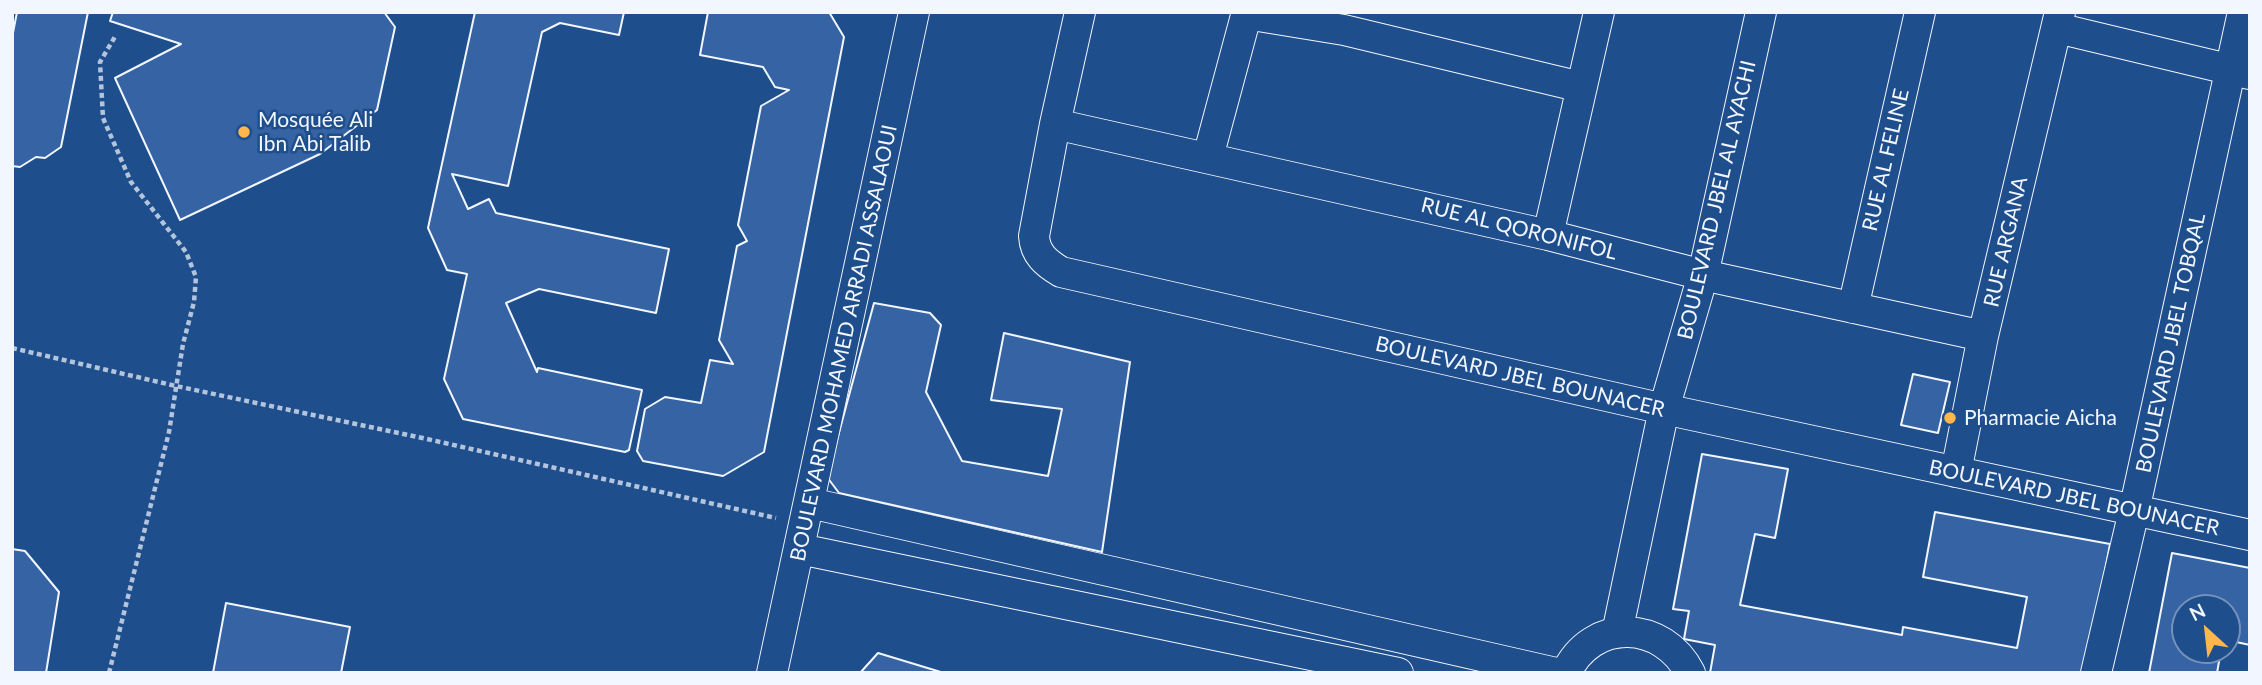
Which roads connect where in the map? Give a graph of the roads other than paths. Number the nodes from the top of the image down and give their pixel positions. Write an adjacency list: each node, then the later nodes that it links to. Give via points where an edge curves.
1 (914, 12): 21 (street, BOULEVARD MOHAMED ARRADI ASSALAOUI)
2 (1080, 12): 12 (street, BOULEVARD JBEL BOUNACER)
3 (1600, 12): 11 (street)
4 (1760, 12): 15 (street, BOULEVARD JBEL AL AYACHI)
5 (1920, 12): 16 (street, RUE AL FELINE)
6 (2243, 12): 10 (street, BOULEVARD JBEL TOBQAL)
7 (1246, 13): 9 (street); 13 (street)
8 (2058, 20): 10 (street); 17 (street, RUE ARGANA)
9 (1345, 21): 11 (street)
10 (2240, 72): 20 (street, BOULEVARD JBEL TOBQAL)
11 (1581, 87): 14 (street)
12 (1055, 124): 13 (street, RUE AL QORONIFOL); 18 (street, BOULEVARD JBEL BOUNACER, via 1034,236 1037,251 1061,272)
13 (1208, 157): 14 (street, RUE AL QORONIFOL)
14 (1548, 235): 15 (street, RUE AL QORONIFOL)
15 (1703, 275): 16 (street, RUE AL QORONIFOL); 18 (street, BOULEVARD JBEL AL AYACHI)
16 (1853, 308): 17 (street, RUE AL QORONIFOL)
17 (1983, 336): 19 (street, RUE ARGANA)
18 (1664, 410): 19 (street, BOULEVARD JBEL BOUNACER); 23 (street, BOULEVARD JBEL AL AYACHI)
19 (1956, 472): 20 (street, BOULEVARD JBEL BOUNACER)
20 (2134, 511): 22 (street, BOULEVARD JBEL BOUNACER); 29 (street, BOULEVARD JBEL TOBQAL)
21 (805, 526): 24 (street, BOULEVARD MOHAMED ARRADI ASSALAOUI); 25 (street); 26 (street)
22 (2250, 535)
23 (1617, 633): 27 (street, via 1586,647); 28 (street, via 1658,639 1675,650)
24 (772, 673)
25 (1398, 673)
26 (1556, 673)
27 (1566, 673)
28 (1690, 673)
29 (2096, 673)

